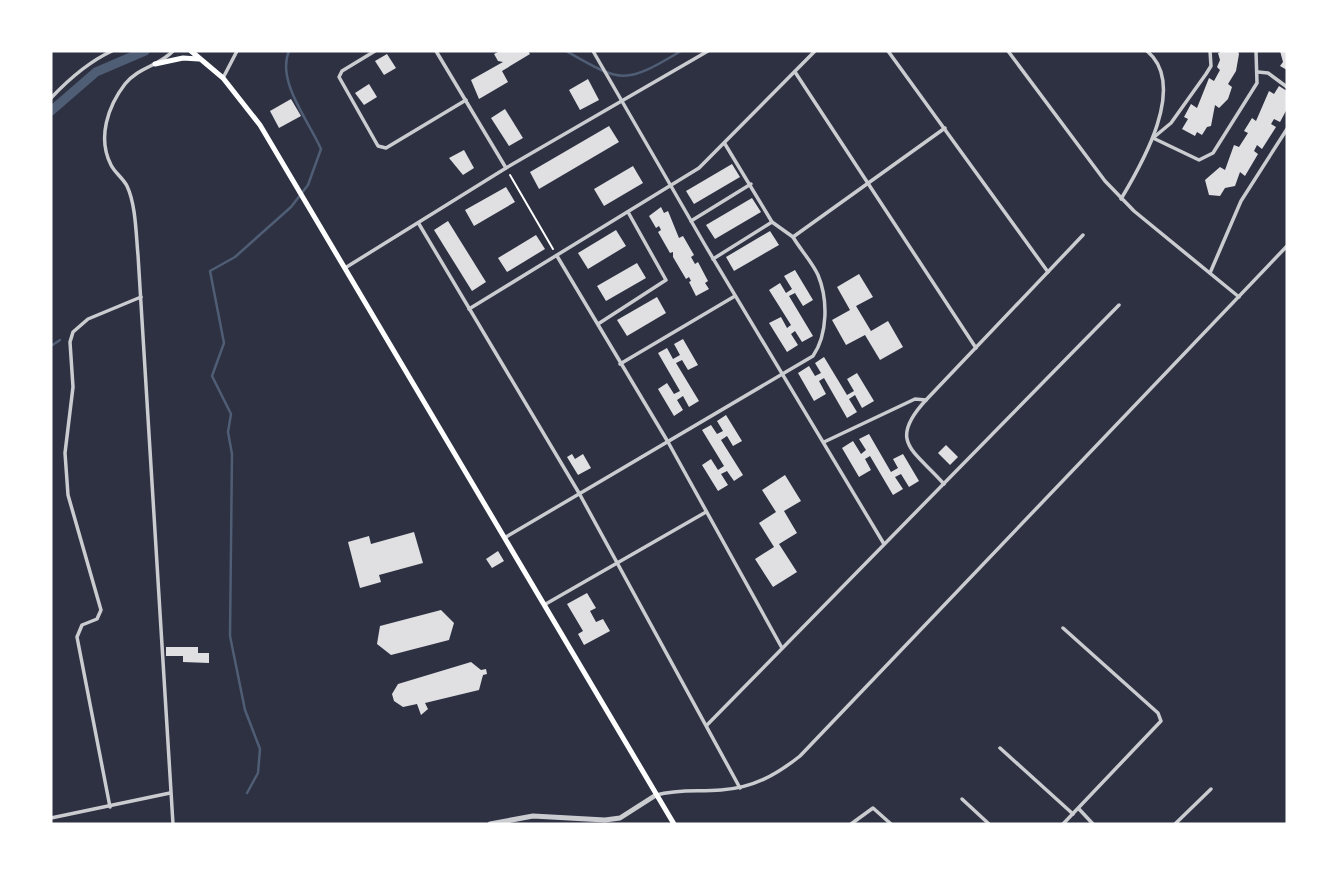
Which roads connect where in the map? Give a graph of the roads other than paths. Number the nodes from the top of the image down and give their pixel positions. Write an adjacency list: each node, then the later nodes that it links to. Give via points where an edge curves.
1 (112, 51): 22 (street, via 67,80)
2 (173, 51): 17 (street)
3 (191, 51): 16 (main road)
4 (198, 51): 16 (main road)
5 (237, 51): 20 (street)
6 (375, 51): 23 (street, via 339,77 379,146 386,148)
7 (436, 51): 23 (street)
8 (593, 51): 24 (street)
9 (708, 51): 24 (street)
10 (815, 51): 18 (street)
11 (888, 51): 25 (street)
12 (1009, 51): 33 (street)
13 (1147, 51): 27 (street, via 1158,63 1164,82)
14 (1210, 51): 27 (street, via 1211,66 1206,74 1171,122)
15 (1256, 51): 19 (street)
16 (202, 60): 17 (main road, via 183,58); 20 (main road)
17 (155, 64): 47 (street, via 141,69 124,86 105,130 111,166 127,187)
18 (795, 72): 28 (street); 31 (street)
19 (1258, 72): 21 (street, via 1268,73); 27 (street, via 1255,87 1207,158 1190,158)
20 (223, 78): 43 (main road, via 260,125)
21 (1287, 87)
22 (51, 98)
23 (466, 100): 29 (street)
24 (622, 102): 29 (street); 32 (street)
25 (945, 128): 31 (street); 44 (street)
26 (1287, 129): 45 (street, via 1241,201)
27 (1153, 138): 33 (street)
28 (725, 143): 30 (street); 32 (street)
29 (506, 168): 37 (street)
30 (751, 184): 35 (street); 36 (street)
31 (867, 184): 39 (street); 52 (street)
32 (671, 186): 34 (street); 35 (street)
33 (1121, 199): 45 (street)
34 (628, 212): 41 (street); 51 (street, via 666,280)
35 (691, 221): 42 (street)
36 (772, 222): 39 (street); 42 (street)
37 (419, 224): 43 (street); 50 (street)
38 (1083, 235): 44 (street)
39 (793, 237): 54 (street, via 818,275 824,335 813,356)
40 (1287, 246): 48 (street)
41 (557, 256): 50 (street); 51 (street)
42 (713, 259): 46 (street)
43 (345, 268): 61 (main road)
44 (1048, 272): 52 (street)
45 (1210, 273): 48 (street)
46 (735, 296): 53 (street); 54 (street)
47 (141, 297): 71 (street); 74 (street, via 88,320 72,332 70,342 73,387 65,453 68,495 101,610 97,619 82,625 77,637)
48 (1239, 297): 69 (street, via 800,756 758,783)
49 (1119, 304): 58 (street)
50 (469, 309): 59 (street)
51 (598, 324): 53 (street)
52 (976, 348): 55 (street)
53 (621, 364): 56 (street)
54 (783, 373): 56 (street); 57 (street)
55 (926, 400): 57 (street, via 915,399); 58 (street, via 905,434 908,444)
56 (668, 442): 59 (street); 60 (street)
57 (824, 442): 62 (street)
58 (944, 484): 62 (street)
59 (579, 493): 61 (street); 63 (street)
60 (706, 512): 63 (street); 66 (street)
61 (504, 538): 64 (main road)
62 (884, 544): 66 (street)
63 (617, 563): 64 (street); 67 (street)
64 (544, 605): 72 (main road)
65 (1063, 628): 75 (street, via 1161,721)
66 (782, 648): 67 (street)
67 (707, 725): 69 (street)
68 (1000, 748): 76 (street)
69 (740, 788): 72 (street)
70 (1210, 789): 86 (street)
71 (170, 793): 74 (street); 78 (street)
72 (656, 794): 79 (street, via 620,817 605,820 533,816); 80 (main road)
73 (962, 799): 83 (street)
74 (110, 807): 77 (street)
75 (1079, 809): 76 (street); 85 (street)
76 (1073, 814): 84 (street)
77 (51, 818)
78 (173, 824)
79 (490, 824)
80 (674, 824)
81 (851, 824): 82 (street, via 873,808)
82 (891, 824)
83 (989, 824)
84 (1063, 824)
85 (1093, 824)
86 (1175, 824)

